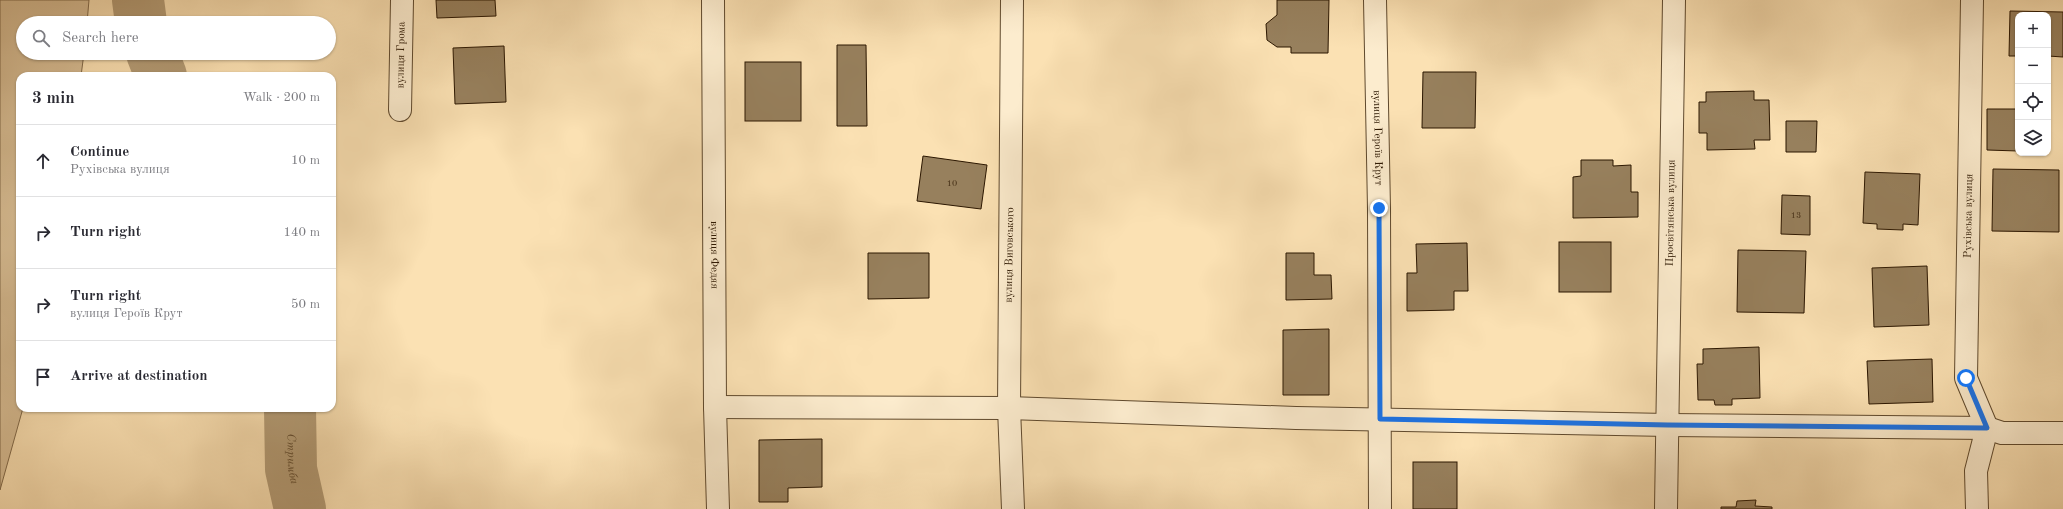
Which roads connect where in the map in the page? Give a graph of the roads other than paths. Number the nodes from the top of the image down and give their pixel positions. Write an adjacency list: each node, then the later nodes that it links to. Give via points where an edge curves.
1 (402, 0): 7 (street, вулиця Грома)
2 (713, 0): 8 (street, вулиця Федяя)
3 (1012, 0): 9 (street, вулиця Виговського)
4 (1375, 0): 10 (street, вулиця Героїв Крут)
5 (1674, 0): 11 (street, Просвітянська вулиця)
6 (1972, 0): 12 (street, Рухівська вулиця, via 1966,378)
7 (400, 110)
8 (714, 407): 9 (street); 14 (street, вулиця Федяя)
9 (1009, 408): 10 (street); 15 (street, вулиця Виговського)
10 (1380, 419): 11 (street); 16 (street, вулиця Героїв Крут)
11 (1668, 425): 12 (street); 17 (street, Просвітянська вулиця)
12 (1987, 428): 13 (street, via 2002,433); 18 (street, via 1976,471)
13 (2063, 433)
14 (718, 509)
15 (1013, 509)
16 (1380, 509)
17 (1666, 509)
18 (1977, 509)

